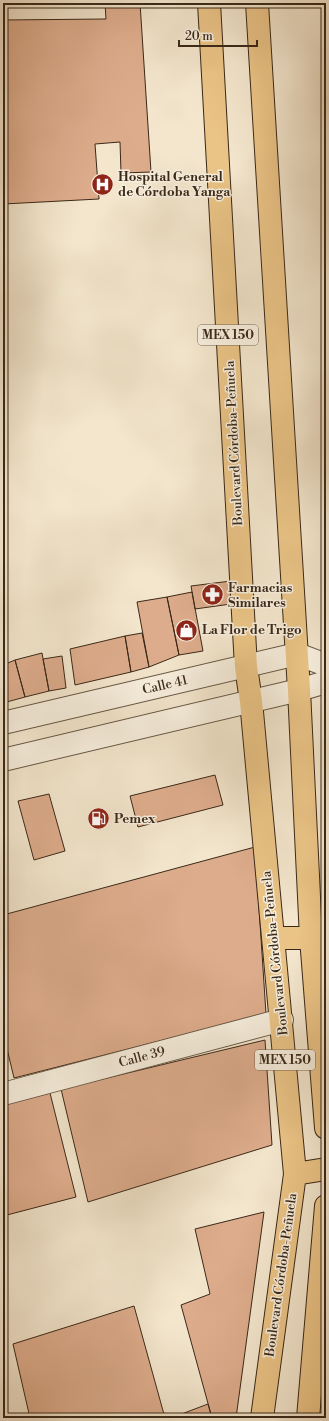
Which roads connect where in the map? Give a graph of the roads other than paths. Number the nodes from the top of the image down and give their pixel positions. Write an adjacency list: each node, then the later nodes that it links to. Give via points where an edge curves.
1 (209, 3): 5 (main road, Boulevard Córdoba-Peñuela / MEX 150)
2 (257, 3): 3 (main road, MEX 150)
3 (297, 654): 4 (street); 5 (street, Calle 41); 7 (main road, MEX 150)
4 (326, 665)
5 (246, 666): 8 (main road, MEX 150); 9 (street, Calle 41)
6 (326, 682): 7 (street)
7 (299, 690): 8 (street); 12 (main road, MEX 150)
8 (251, 701): 10 (street); 11 (main road, Boulevard Córdoba-Peñuela / MEX 150)
9 (3, 723)
10 (3, 760)
11 (273, 938): 12 (main road); 13 (main road, Boulevard Córdoba-Peñuela / MEX 150)
12 (311, 938): 15 (main road, MEX 150)
13 (282, 1020): 14 (street, Calle 39); 17 (main road, Boulevard Córdoba-Peñuela / MEX 150)
14 (3, 1094)
15 (326, 1128)
16 (326, 1168): 17 (main road)
17 (295, 1174): 19 (main road, Boulevard Córdoba-Peñuela / MEX 150)
18 (326, 1206): 20 (main road)
19 (262, 1418)
20 (308, 1418)

